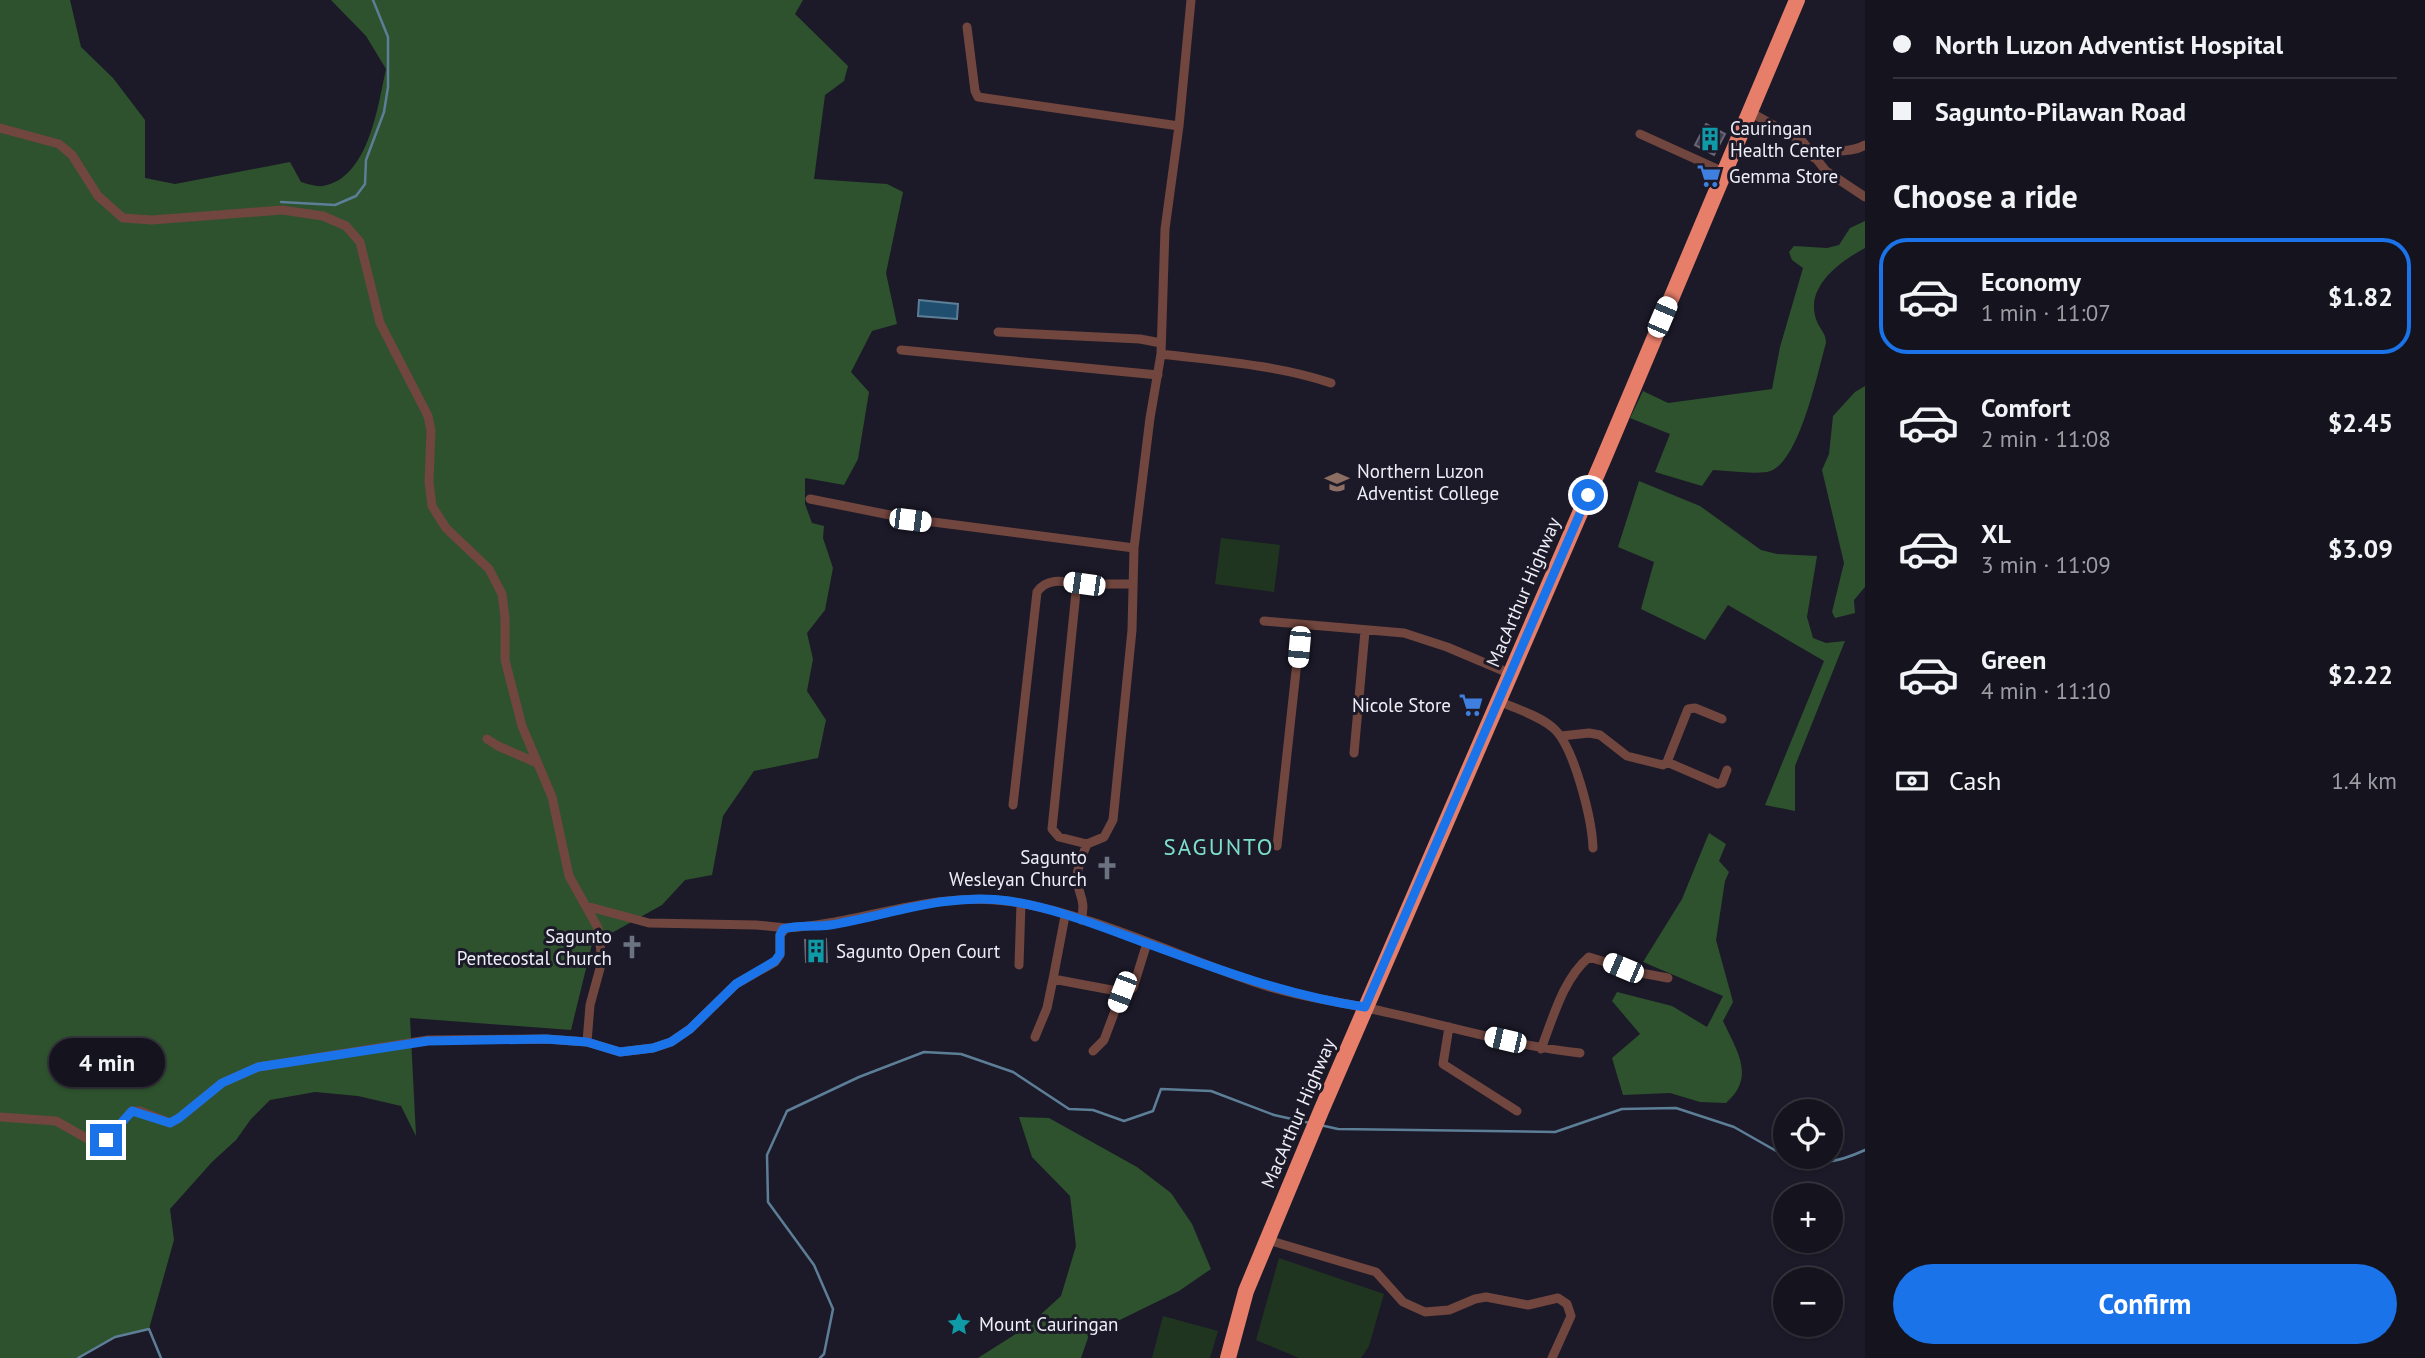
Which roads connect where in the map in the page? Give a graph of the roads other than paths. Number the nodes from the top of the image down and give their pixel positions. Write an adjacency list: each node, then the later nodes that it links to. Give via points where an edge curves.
1 (1191, 0): 5 (street)
2 (1797, 0): 4 (highway, MacArthur Highway)
3 (968, 27): 5 (street, via 978,97)
4 (1751, 112): 9 (street, via 1802,142); 10 (highway, MacArthur Highway)
5 (1180, 126): 13 (street, via 1165,229)
6 (0, 128): 32 (street, via 59,144 72,155 98,196 122,218 282,210 336,220 357,235 380,323 428,416 432,506 446,527 489,569 502,594 505,660)
7 (1640, 134): 10 (street)
8 (1865, 145): 9 (street, via 1829,150)
9 (1814, 158): 11 (street)
10 (1724, 172): 25 (highway, MacArthur Highway)
11 (1865, 197)
12 (998, 332): 13 (street)
13 (1161, 343): 15 (street)
14 (901, 350): 16 (street)
15 (1161, 354): 16 (street); 17 (street, via 1257,366)
16 (1158, 374): 19 (street)
17 (1331, 383)
18 (810, 499): 19 (street, via 910,520)
19 (1134, 548): 21 (street)
20 (1084, 584): 21 (street); 34 (street, via 1054,581 1037,592); 35 (street, via 1076,592 1052,829 1059,837)
21 (1132, 584): 35 (street, via 1132,630 1113,820 1104,838)
22 (1264, 621): 23 (street)
23 (1301, 625): 24 (street); 36 (street)
24 (1366, 631): 25 (street, via 1412,635); 30 (street)
25 (1511, 674): 26 (highway, MacArthur Highway)
26 (1499, 701): 28 (street, via 1548,723); 48 (highway, MacArthur Highway)
27 (1722, 719): 31 (street, via 1688,709)
28 (1561, 736): 31 (street, via 1600,735 1627,756 1653,764); 37 (street, via 1586,797)
29 (487, 739): 32 (street)
30 (1354, 753)
31 (1667, 762): 33 (street, via 1718,783)
32 (537, 763): 39 (street, via 557,817 569,876)
33 (1727, 770)
34 (1013, 805)
35 (1087, 844): 41 (street, via 1077,877 1085,906)
36 (1277, 846)
37 (1593, 848)
38 (1021, 903): 40 (street); 42 (street, via 990,899 937,903 831,925); 44 (street)
39 (586, 906): 42 (street, via 649,923); 51 (street, via 598,928 602,956)
40 (1065, 916): 41 (street); 46 (street)
41 (1081, 920): 43 (street)
42 (786, 928): 51 (street, via 775,961 736,984 671,1042 620,1052)
43 (1146, 943): 47 (street, via 1133,988); 48 (street, via 1315,1000)
44 (1020, 965)
45 (1668, 978): 52 (street, via 1589,957 1561,996)
46 (1053, 979): 47 (street); 50 (street)
47 (1122, 992): 53 (street, via 1104,1040)
48 (1365, 1007): 49 (street); 57 (highway, MacArthur Highway)
49 (1449, 1027): 52 (street); 55 (street, via 1443,1064)
50 (1035, 1037)
51 (587, 1042): 56 (street, via 436,1040 258,1067 222,1083 175,1121 163,1122 132,1111 103,1142 90,1142 55,1121)
52 (1541, 1049): 54 (street)
53 (1093, 1051)
54 (1580, 1053)
55 (1517, 1111)
56 (0, 1117)
57 (1268, 1240): 58 (highway, MacArthur Highway, via 1246,1291); 59 (street, via 1376,1272 1403,1302 1425,1312 1449,1310 1486,1297 1528,1305 1558,1298 1567,1304 1571,1316)
58 (1228, 1358)
59 (1552, 1358)

